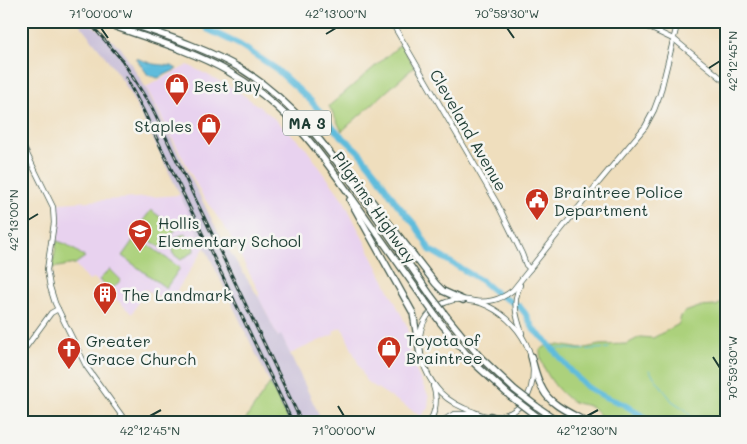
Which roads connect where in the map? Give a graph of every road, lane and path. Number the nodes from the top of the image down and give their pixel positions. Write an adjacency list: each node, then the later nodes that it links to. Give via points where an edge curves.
1 (99, 21): 10 (highway, Pilgrims Highway / MA 3, via 201,58 250,85 296,124)
2 (124, 21): 8 (highway, Pilgrims Highway / MA 3, via 193,46 237,67 282,99)
3 (391, 21): 11 (main road, Cleveland Avenue)
4 (635, 21): 6 (main road)
5 (678, 21): 6 (main road)
6 (675, 40): 7 (main road); 11 (main road, via 658,101 645,127)
7 (726, 82)
8 (317, 135): 13 (highway, via 351,172 436,284); 27 (highway, Pilgrims Highway / MA 3, bridge, via 446,317 480,357 515,390)
9 (21, 142): 14 (main road, via 53,206 54,226 47,273)
10 (334, 172): 17 (highway, via 412,311); 26 (highway, Pilgrims Highway / MA 3, bridge, via 440,322 478,367)
11 (532, 267): 12 (main road)
12 (522, 280): 13 (main road, via 498,300); 15 (main road, via 515,311)
13 (466, 300): 15 (main road, via 504,317); 17 (main road, via 444,303 429,314 421,332)
14 (59, 311): 16 (main road, via 51,313); 22 (main road, via 86,366)
15 (526, 344): 18 (main road)
16 (21, 354)
17 (420, 354): 19 (main road)
18 (531, 356): 21 (main road, via 533,378 528,396 511,412); 28 (highway, via 540,386 547,397)
19 (428, 376): 20 (main road, via 449,400); 23 (main road, via 436,399)
20 (482, 415): 21 (main road); 24 (main road, via 457,414)
21 (491, 416): 25 (highway)
22 (127, 423)
23 (429, 423)
24 (439, 423)
25 (508, 423)
26 (546, 423)
27 (561, 423)
28 (588, 423)

